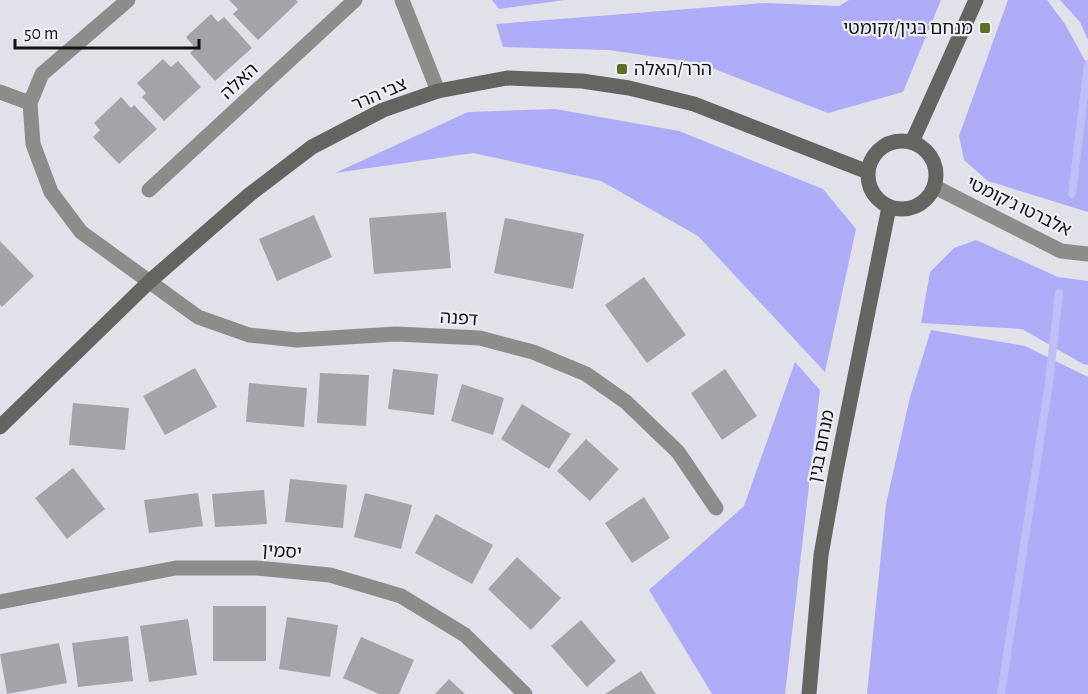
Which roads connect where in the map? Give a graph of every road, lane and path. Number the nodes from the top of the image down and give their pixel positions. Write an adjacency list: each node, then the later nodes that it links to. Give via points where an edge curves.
1 (128, 0): 7 (street, via 42,74)
2 (355, 0): 11 (street, האלה)
3 (402, 0): 5 (street)
4 (976, 0): 8 (street)
5 (438, 91): 9 (street, צבי הרר, via 507,78 582,81 629,88 694,104); 14 (street, צבי הרר, via 383,110 312,147 249,195)
6 (0, 92): 7 (street)
7 (30, 103): 14 (street, via 33,144 51,192 81,232)
8 (912, 142): 9 (street, via 897,141 883,146 872,158); 10 (street, via 930,155 935,165)
9 (868, 172): 12 (street, via 873,193)
10 (935, 187): 12 (street, via 921,204 912,208); 13 (street, אלברטו ג'קומטי, via 1061,251)
11 (149, 190)
12 (889, 207): 19 (street, מנחם בגין, via 821,555)
13 (1088, 254)
14 (150, 281): 15 (street, צבי הרר); 16 (street, דפנה, via 198,317 249,334 297,340 396,334 480,338 532,351 586,374 626,402 678,452)
15 (0, 427)
16 (716, 508)
17 (0, 602): 18 (street, יסמין, via 176,568 257,568 330,575 400,596 456,629)
18 (525, 694)
19 (809, 694)

